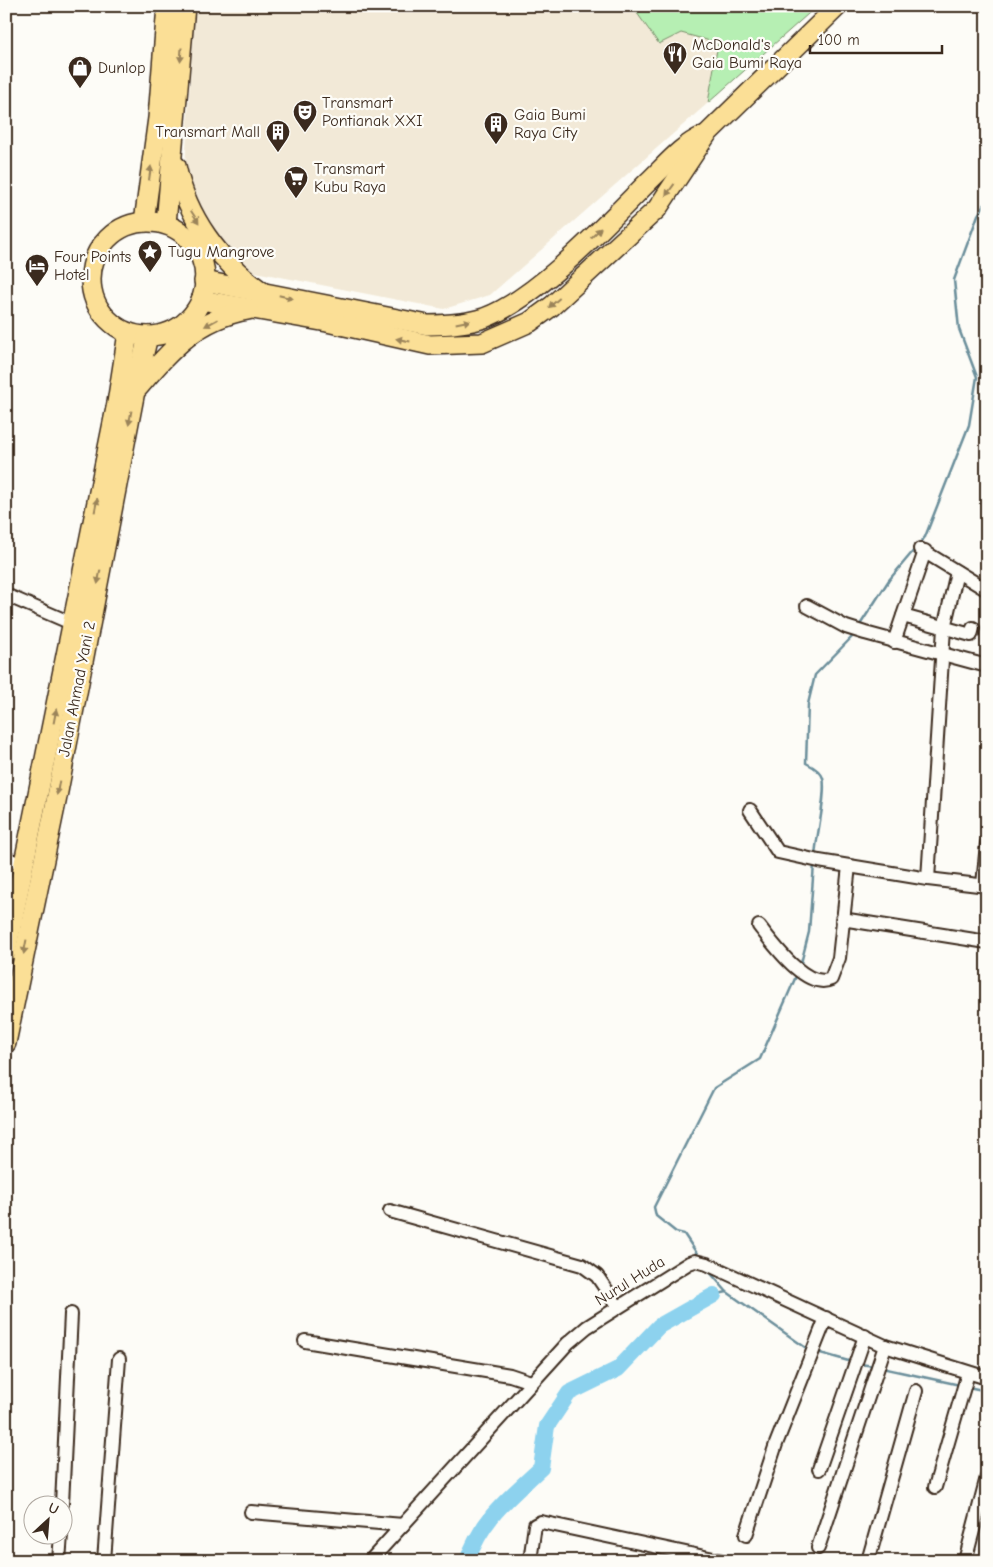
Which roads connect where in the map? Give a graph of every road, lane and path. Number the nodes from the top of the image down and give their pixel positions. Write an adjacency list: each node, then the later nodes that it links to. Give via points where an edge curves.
1 (167, 6): 6 (highway, one-way to 1, via 158,118)
2 (185, 6): 5 (highway, one-way to 5)
3 (838, 6): 4 (highway)
4 (707, 134): 10 (highway, one-way to 4, via 428,325 452,325 485,317 536,287 580,249 679,152); 10 (highway, one-way to 10, via 657,209 552,306 530,322 482,343 430,345)
5 (174, 155): 7 (highway); 10 (highway, one-way to 10, via 183,196 194,216 230,267)
6 (144, 222): 7 (highway); 11 (highway, via 117,230 106,239 92,270 92,291 97,305 115,326)
7 (166, 224): 8 (highway, via 189,239 198,251 204,265)
8 (204, 281): 9 (highway); 10 (highway)
9 (202, 300): 10 (highway); 12 (highway, via 185,324 172,332)
10 (260, 300): 13 (highway, one-way to 13, via 190,335 170,350)
11 (128, 333): 12 (highway); 19 (highway, Jalan Ahmad Yani 2, one-way to 11, via 117,403)
12 (148, 336): 13 (highway, Jalan Ahmad Yani 2)
13 (135, 391): 36 (highway, Jalan Ahmad Yani 2, one-way to 36)
14 (957, 572): 15 (street); 18 (street, via 923,550); 20 (street)
15 (987, 590)
16 (6, 595): 19 (street)
17 (807, 606): 22 (street, via 856,630)
18 (903, 616): 20 (street); 22 (street)
19 (71, 623): 28 (highway, Jalan Ahmad Yani 2, one-way to 19)
20 (944, 628): 21 (street, via 971,635); 23 (street)
21 (973, 628)
22 (894, 642): 23 (street)
23 (943, 656): 24 (street); 30 (street)
24 (987, 666)
25 (750, 810): 29 (street, via 778,852)
26 (987, 843): 31 (street)
27 (6, 858): 28 (street)
28 (25, 866): 35 (highway, Jalan Ahmad Yani 2)
29 (849, 866): 30 (street); 32 (street)
30 (928, 880): 31 (street)
31 (985, 886)
32 (842, 919): 33 (street, via 839,958 831,979 822,981 799,971); 34 (street)
33 (759, 926)
34 (987, 942)
35 (6, 952)
36 (6, 1043)
37 (390, 1211): 38 (street, via 582,1266 597,1276)
38 (618, 1308): 40 (street, Nurul Huda, via 688,1263 703,1263); 47 (street, Nurul Huda, via 578,1334)
39 (71, 1314): 52 (street)
40 (826, 1318): 41 (street, Nurul Huda); 55 (street, via 776,1444)
41 (865, 1336): 43 (street, Nurul Huda); 49 (street)
42 (305, 1341): 47 (street)
43 (885, 1346): 46 (street, Nurul Huda); 57 (street)
44 (119, 1360): 60 (street)
45 (987, 1378): 46 (street, Nurul Huda)
46 (966, 1379): 51 (street)
47 (531, 1382): 54 (street, Nurul Huda)
48 (916, 1391): 64 (street)
49 (819, 1469)
50 (987, 1478): 65 (street)
51 (935, 1487)
52 (62, 1494)
53 (251, 1512): 54 (street)
54 (403, 1525): 61 (street, Nurul Huda)
55 (746, 1535)
56 (61, 1544): 59 (street)
57 (818, 1548)
58 (683, 1556): 62 (street, via 541,1522 535,1525); 63 (street)
59 (60, 1561)
60 (104, 1561)
61 (370, 1561)
62 (530, 1561)
63 (723, 1561)
64 (868, 1561)
65 (965, 1561)

